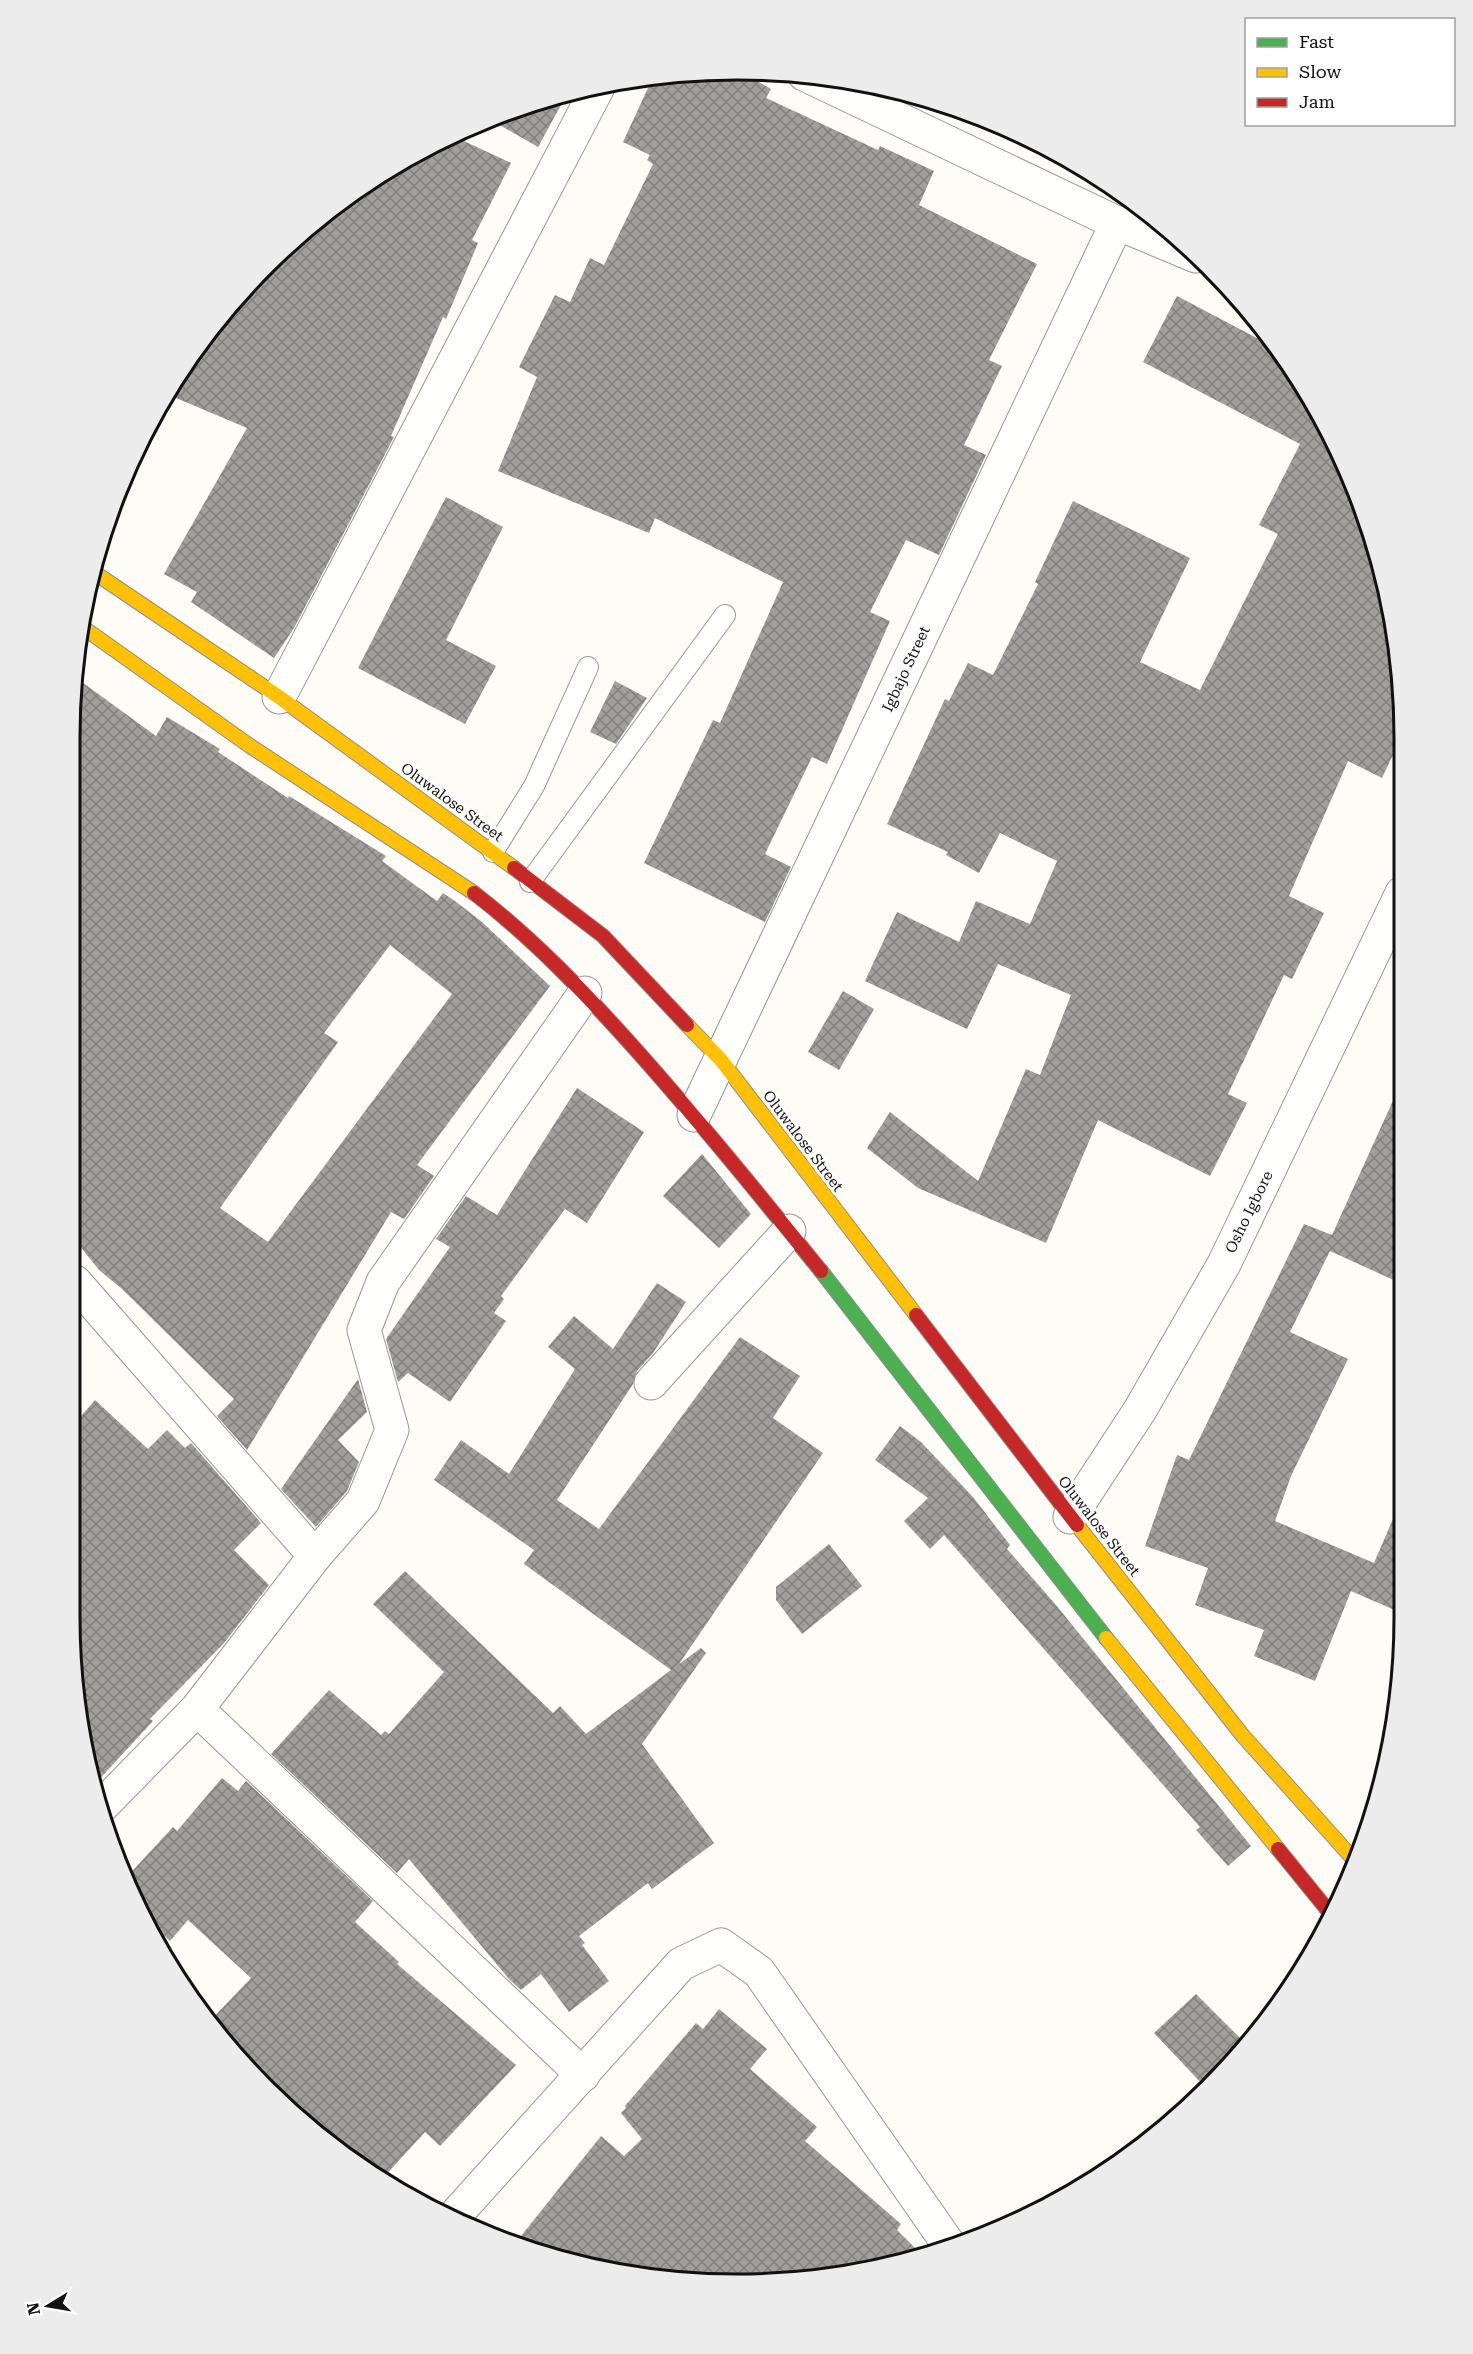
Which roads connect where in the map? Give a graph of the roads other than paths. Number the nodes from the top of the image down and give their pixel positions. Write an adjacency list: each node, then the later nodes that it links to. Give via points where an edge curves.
1 (830, 86): 3 (street)
2 (594, 95): 9 (street)
3 (1117, 223): 4 (street); 14 (street, Igbajo Street)
4 (1174, 247)
5 (100, 576): 9 (street, Oluwalose Street)
6 (725, 615): 11 (lane)
7 (88, 631): 13 (street, via 250,746 466,886)
8 (588, 667): 10 (lane, via 534,786)
9 (279, 697): 10 (street, Oluwalose Street)
10 (493, 852): 11 (street, Oluwalose Street)
11 (530, 882): 14 (street, Oluwalose Street, via 603,936)
12 (1394, 910): 19 (street, Osho Igbore, via 1224,1264 1140,1410)
13 (585, 993): 15 (street); 20 (street, via 383,1282 364,1330 392,1430 363,1501)
14 (721, 1060): 15 (street, Igbajo Street); 19 (street, Oluwalose Street)
15 (694, 1115): 16 (street)
16 (789, 1230): 18 (street); 24 (street)
17 (80, 1288): 20 (street)
18 (651, 1383)
19 (1070, 1517): 23 (street, Oluwalose Street, via 1126,1598)
20 (315, 1556): 21 (street)
21 (197, 1709): 22 (street); 25 (street)
22 (106, 1802)
23 (1349, 1854)
24 (1326, 1908)
25 (583, 2075): 26 (street); 27 (street, via 681,1964 721,1945 759,1972)
26 (458, 2212)
27 (946, 2241)

